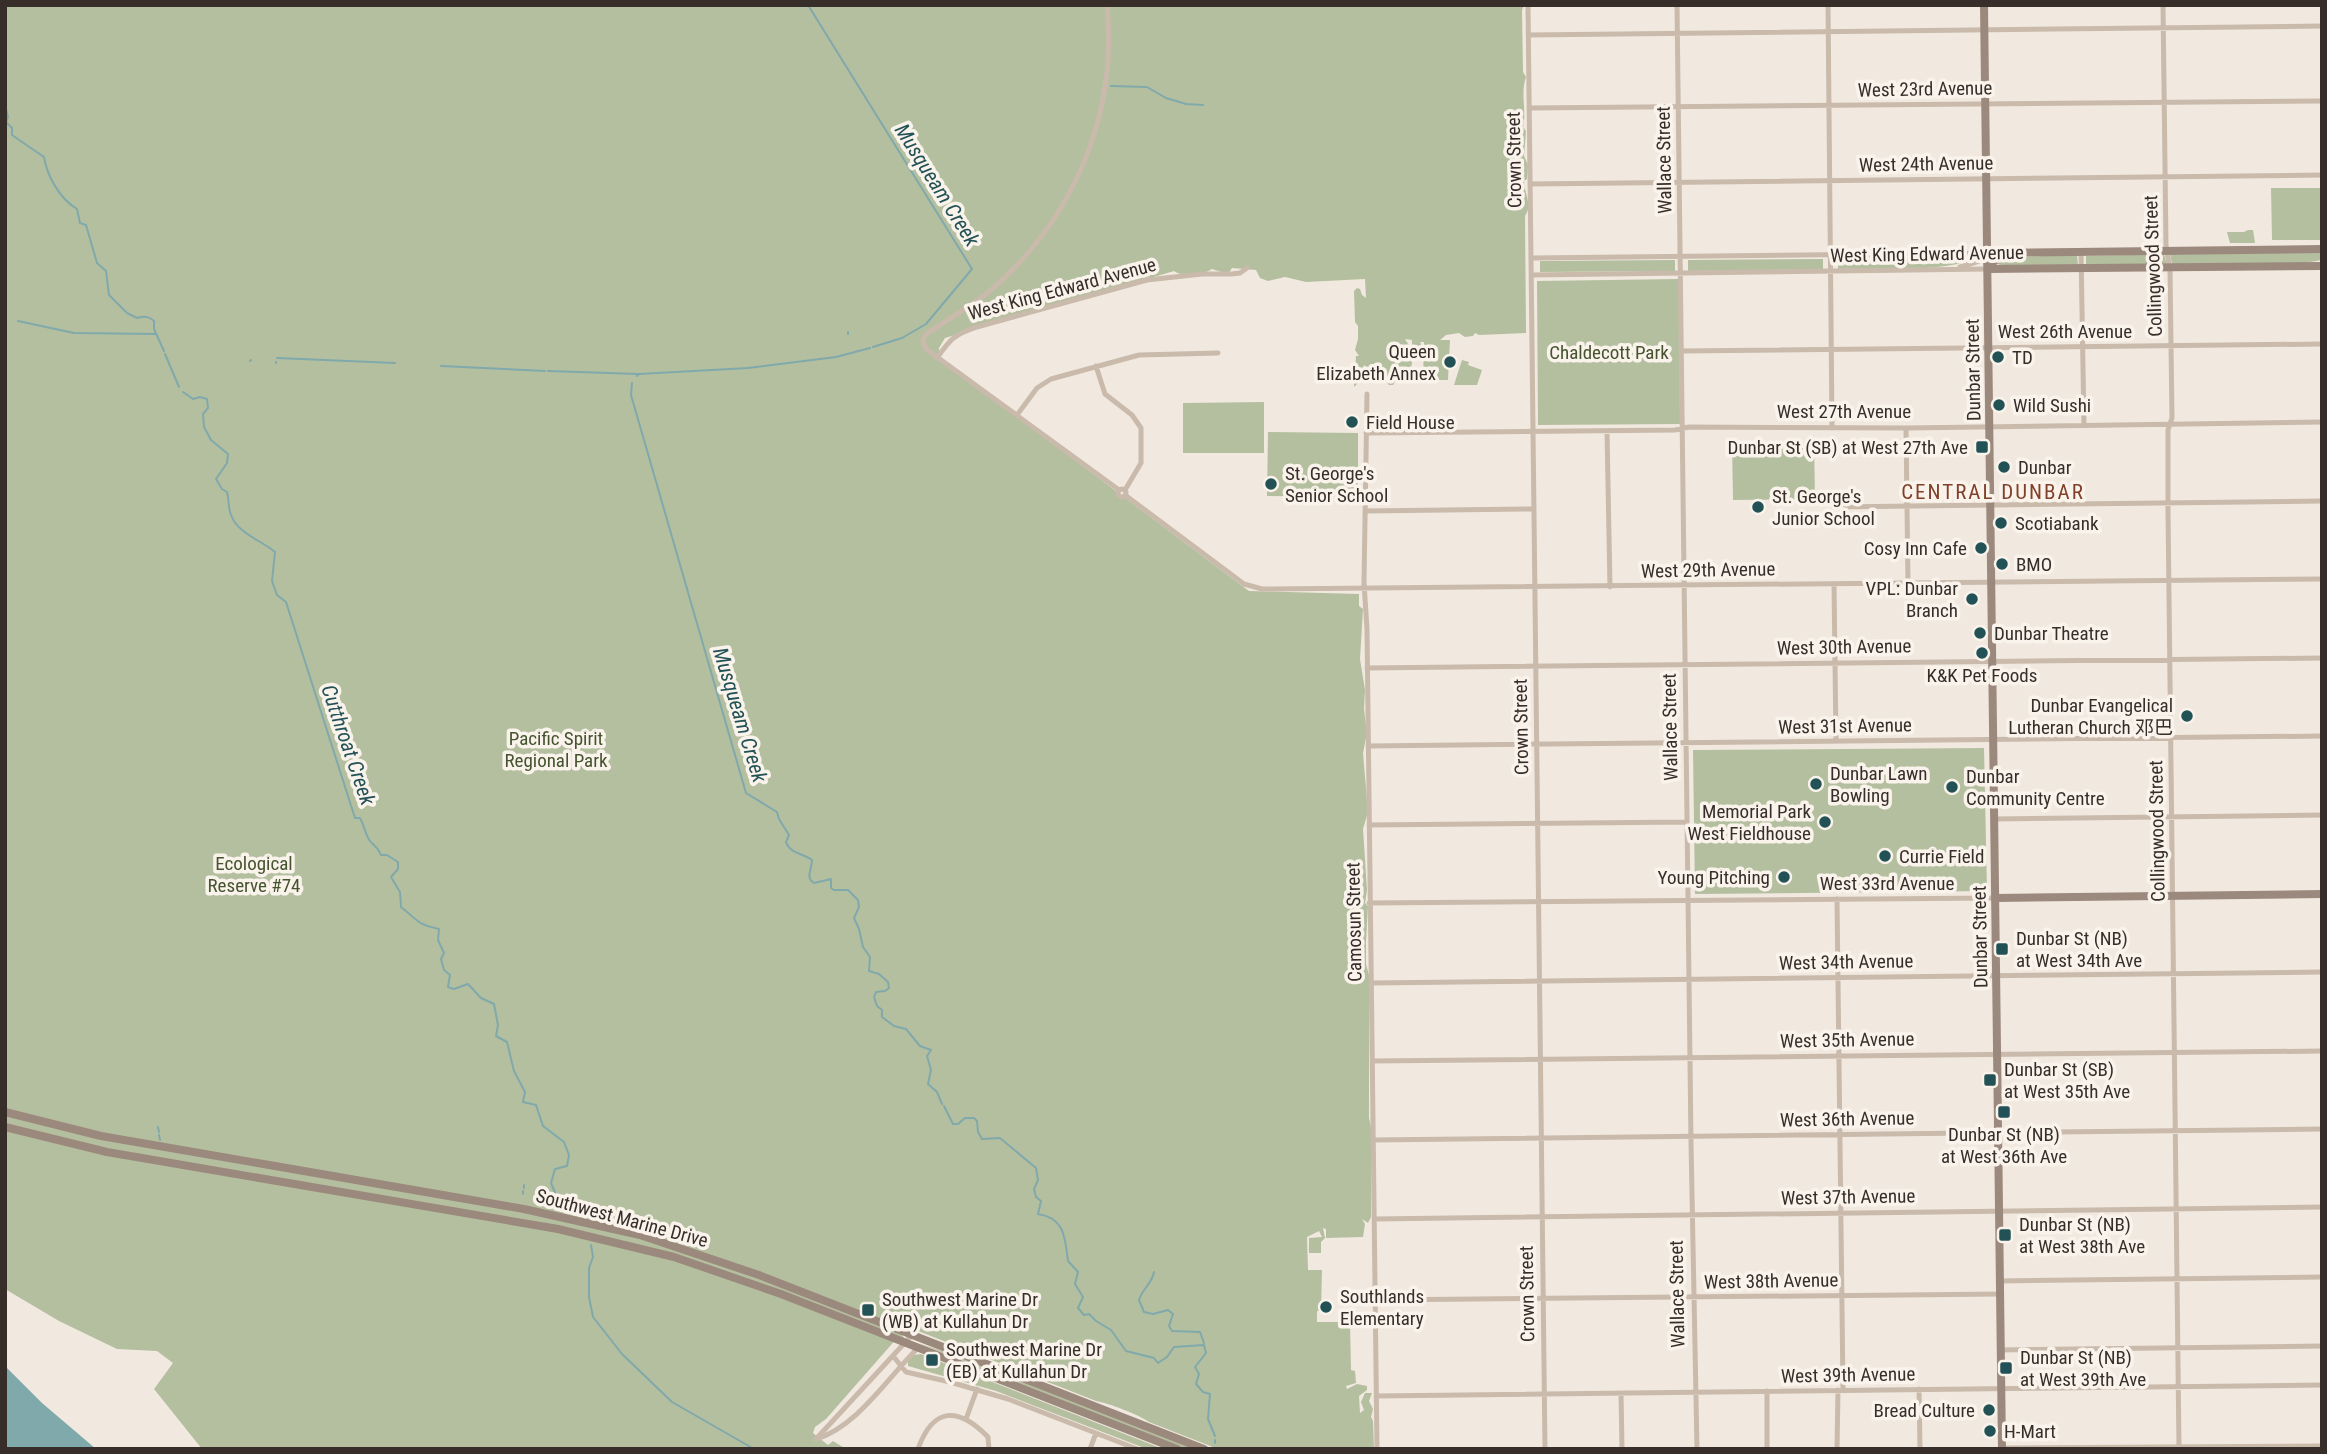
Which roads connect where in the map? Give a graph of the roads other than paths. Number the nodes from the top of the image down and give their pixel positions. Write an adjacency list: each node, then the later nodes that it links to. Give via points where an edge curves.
1 (1107, 5): 49 (street, via 1110,52 1104,99 1080,173 1054,221 1028,254 989,292 925,335 926,349)
2 (1528, 5): 12 (street, Crown Street)
3 (1678, 5): 11 (street, Wallace Street)
4 (1828, 5): 10 (street)
5 (1984, 5): 9 (main road, Dunbar Street)
6 (2163, 5): 8 (street, Collingwood Street)
7 (2322, 26): 8 (street)
8 (2163, 27): 9 (street); 14 (street, Collingwood Street)
9 (1984, 29): 10 (street); 15 (main road, Dunbar Street)
10 (1828, 31): 11 (street); 16 (street)
11 (1678, 33): 12 (street); 17 (street, Wallace Street)
12 (1529, 35): 18 (street, Crown Street)
13 (2322, 101): 14 (street, West 23rd Avenue)
14 (2164, 102): 15 (street, West 23rd Avenue); 20 (street, Collingwood Street)
15 (1986, 104): 16 (street, West 23rd Avenue); 21 (main road, Dunbar Street)
16 (1829, 106): 17 (street, West 23rd Avenue); 22 (street)
17 (1679, 107): 18 (street, West 23rd Avenue); 23 (street, Wallace Street)
18 (1529, 108): 24 (street, Crown Street)
19 (2322, 175): 20 (street, West 24th Avenue)
20 (2165, 177): 21 (street, West 24th Avenue); 26 (street, Collingwood Street)
21 (1987, 178): 22 (street, West 24th Avenue); 28 (main road, Dunbar Street)
22 (1830, 181): 23 (street, West 24th Avenue); 30 (street)
23 (1679, 183): 24 (street, West 24th Avenue); 31 (street, Wallace Street)
24 (1530, 184): 32 (street, Crown Street)
25 (2322, 249): 26 (main road, West King Edward Avenue)
26 (2166, 251): 27 (main road, West King Edward Avenue); 34 (street, Collingwood Street)
27 (2081, 252): 29 (main road, West King Edward Avenue); 36 (street)
28 (1988, 253): 29 (main road, West King Edward Avenue); 30 (street, West King Edward Avenue); 37 (main road, Dunbar Street); 38 (street, via 1976,262)
29 (2018, 253): 37 (main road, via 1995,260)
30 (1831, 256): 31 (street, West King Edward Avenue); 39 (street)
31 (1681, 257): 32 (street, West King Edward Avenue); 40 (street, Wallace Street)
32 (1532, 258): 41 (street, Crown Street)
33 (2322, 264): 34 (main road, West King Edward Avenue)
34 (2170, 267): 36 (main road, West King Edward Avenue); 44 (street, Collingwood Street)
35 (1247, 268): 49 (street, West King Edward Avenue, via 1240,273 1147,280 977,327 949,340)
36 (2081, 268): 37 (main road, West King Edward Avenue); 43 (street)
37 (1987, 269): 38 (street, West King Edward Avenue); 45 (main road, Dunbar Street)
38 (1943, 270): 39 (street, West King Edward Avenue)
39 (1831, 271): 40 (street, West King Edward Avenue); 46 (street)
40 (1681, 273): 41 (street, West King Edward Avenue); 47 (street, Wallace Street)
41 (1531, 275): 61 (street, Crown Street)
42 (2322, 344): 44 (street, West 26th Avenue)
43 (2082, 346): 44 (street, West 26th Avenue); 45 (street, West 26th Avenue); 55 (street)
44 (2171, 346): 54 (street, Collingwood Street)
45 (1989, 347): 46 (street, West 26th Avenue); 57 (main road, Dunbar Street)
46 (1832, 350): 47 (street, West 26th Avenue); 56 (street)
47 (1682, 351): 59 (street, Wallace Street)
48 (1218, 353): 50 (street, via 1139,355)
49 (937, 358): 52 (street, West 29th Avenue)
50 (1096, 366): 52 (street, via 1045,382); 63 (street, via 1105,394 1138,421 1143,436 1141,463)
51 (1367, 394): 62 (street, Camosun Street)
52 (1017, 415): 63 (street, West 29th Avenue)
53 (2322, 422): 54 (street, West 27th Avenue)
54 (2170, 424): 55 (street, West 27th Avenue); 65 (street, Collingwood Street)
55 (2084, 425): 57 (street, West 27th Avenue)
56 (1832, 426): 58 (street, West 27th Avenue); 59 (street, West 27th Avenue)
57 (1990, 426): 58 (street, West 27th Avenue); 66 (main road, Dunbar Street)
58 (1906, 428): 68 (street)
59 (1682, 429): 60 (street, West 27th Avenue); 76 (street, Wallace Street)
60 (1607, 430): 61 (street, West 27th Avenue); 78 (street)
61 (1533, 431): 62 (street, West 27th Avenue); 69 (street, Crown Street)
62 (1366, 433): 70 (street, Camosun Street)
63 (1123, 492): 79 (street, West 29th Avenue, via 1252,587)
64 (2322, 501): 65 (street)
65 (2168, 502): 66 (street); 72 (street, Collingwood Street)
66 (1990, 505): 68 (street); 73 (main road, Dunbar Street)
67 (1833, 506): 68 (street)
68 (1908, 506): 75 (street)
69 (1533, 509): 70 (street); 77 (street, Crown Street)
70 (1365, 511): 79 (street, Camosun Street)
71 (2322, 579): 72 (street, West 29th Avenue)
72 (2169, 581): 73 (street, West 29th Avenue); 81 (street, Collingwood Street)
73 (1992, 583): 75 (street, West 29th Avenue); 82 (main road, Dunbar Street)
74 (1834, 584): 75 (street, West 29th Avenue); 76 (street, West 29th Avenue); 83 (street)
75 (1908, 584)
76 (1685, 586): 78 (street, West 29th Avenue); 84 (street, Wallace Street)
77 (1535, 587): 78 (street, West 29th Avenue); 79 (street, West 29th Avenue); 85 (street, Crown Street)
78 (1610, 587)
79 (1364, 589): 86 (street, Camosun Street)
80 (2322, 658): 81 (street, West 30th Avenue)
81 (2170, 660): 82 (street, West 30th Avenue); 88 (street, Collingwood Street)
82 (1992, 662): 83 (street, West 30th Avenue); 89 (main road, Dunbar Street)
83 (1835, 663): 84 (street, West 30th Avenue); 90 (street)
84 (1686, 664): 85 (street, West 30th Avenue); 91 (street, Wallace Street)
85 (1536, 667): 86 (street, West 30th Avenue); 92 (street, Crown Street)
86 (1367, 668): 93 (street, Camosun Street)
87 (2322, 736): 88 (street, West 31st Avenue)
88 (2171, 738): 89 (street, West 31st Avenue); 95 (street, Collingwood Street)
89 (1993, 740): 90 (street, West 31st Avenue); 96 (main road, Dunbar Street)
90 (1836, 741): 91 (street, West 31st Avenue)
91 (1686, 743): 92 (street, West 31st Avenue); 97 (street, Wallace Street)
92 (1537, 744): 93 (street, West 31st Avenue); 98 (street, Crown Street)
93 (1368, 746): 99 (street, Camosun Street)
94 (2322, 815): 95 (street)
95 (2172, 817): 96 (street); 101 (street, Collingwood Street)
96 (1994, 819): 102 (main road, Dunbar Street)
97 (1687, 822): 98 (street); 104 (street, Wallace Street)
98 (1538, 824): 99 (street); 105 (street, Crown Street)
99 (1369, 825): 106 (street, Camosun Street)
100 (2322, 894): 101 (main road, West 33rd Avenue)
101 (2173, 896): 102 (main road, West 33rd Avenue); 108 (street, Collingwood Street)
102 (1995, 898): 103 (street, West 33rd Avenue); 109 (main road, Dunbar Street)
103 (1837, 899): 104 (street, West 33rd Avenue); 110 (street)
104 (1688, 901): 105 (street, West 33rd Avenue); 111 (street, Wallace Street)
105 (1538, 902): 106 (street, West 33rd Avenue); 112 (street, Crown Street)
106 (1369, 903): 113 (street, Camosun Street)
107 (2322, 972): 108 (street, West 34th Avenue)
108 (2174, 974): 109 (street, West 34th Avenue); 115 (street, Collingwood Street)
109 (1996, 976): 110 (street, West 34th Avenue); 116 (main road, Dunbar Street)
110 (1838, 978): 111 (street, West 34th Avenue); 117 (street)
111 (1689, 979): 112 (street, West 34th Avenue); 118 (street, Wallace Street)
112 (1539, 981): 113 (street, West 34th Avenue); 119 (street, Crown Street)
113 (1371, 983): 120 (street, Camosun Street)
114 (2322, 1051): 115 (street, West 35th Avenue)
115 (2175, 1052): 116 (street, West 35th Avenue); 124 (street, Collingwood Street)
116 (1997, 1055): 117 (street, West 35th Avenue); 125 (main road, Dunbar Street)
117 (1839, 1056): 118 (street, West 35th Avenue); 126 (street)
118 (1690, 1058): 119 (street, West 35th Avenue); 127 (street, Wallace Street)
119 (1540, 1060): 120 (street, West 35th Avenue); 128 (street, Crown Street)
120 (1372, 1061): 129 (street, Camosun Street)
121 (5, 1112): 145 (main road, Southwest Marine Drive, via 138,1143 593,1223 690,1250)
122 (5, 1126): 146 (main road, Southwest Marine Drive, via 107,1152 592,1237 721,1272)
123 (2322, 1129): 124 (street, West 36th Avenue)
124 (2176, 1131): 125 (street, West 36th Avenue); 131 (street, Collingwood Street)
125 (1998, 1133): 126 (street, West 36th Avenue); 132 (main road, Dunbar Street)
126 (1840, 1135): 127 (street, West 36th Avenue); 133 (street)
127 (1691, 1136): 128 (street, West 36th Avenue); 134 (street, Wallace Street)
128 (1541, 1138): 129 (street, West 36th Avenue); 135 (street, Crown Street)
129 (1373, 1140): 136 (street, Camosun Street)
130 (2322, 1207): 131 (street, West 37th Avenue)
131 (2176, 1209): 132 (street, West 37th Avenue); 138 (street, Collingwood Street)
132 (1999, 1212): 133 (street, West 37th Avenue); 139 (main road, Dunbar Street)
133 (1841, 1213): 134 (street, West 37th Avenue); 141 (street)
134 (1692, 1215): 135 (street, West 37th Avenue); 142 (street, Wallace Street)
135 (1542, 1217): 136 (street, West 37th Avenue); 143 (street, Crown Street)
136 (1374, 1219): 144 (street, Camosun Street)
137 (2322, 1277): 138 (street)
138 (2177, 1279): 139 (street); 148 (street, Collingwood Street)
139 (1999, 1281): 140 (main road, Dunbar Street)
140 (2000, 1294): 141 (street, West 38th Avenue); 150 (main road, Dunbar Street)
141 (1843, 1296): 142 (street, West 38th Avenue); 157 (street)
142 (1693, 1297): 143 (street, West 38th Avenue); 160 (street, Wallace Street)
143 (1543, 1299): 144 (street, West 38th Avenue); 161 (street, Crown Street)
144 (1374, 1300): 163 (street, Camosun Street)
145 (912, 1335): 146 (street); 173 (main road, Southwest Marine Drive)
146 (906, 1343): 149 (main road, Southwest Marine Drive); 151 (street)
147 (2322, 1346): 148 (street)
148 (2178, 1347): 150 (street); 154 (street, Collingwood Street)
149 (918, 1348): 152 (street); 172 (main road, Southwest Marine Drive)
150 (2000, 1350): 155 (main road, Dunbar Street)
151 (893, 1356): 152 (street); 152 (street, via 816,1439 846,1425)
152 (902, 1365): 156 (street, via 906,1372)
153 (2322, 1385): 154 (street, West 39th Avenue)
154 (2178, 1387): 155 (street, West 39th Avenue); 167 (street, Collingwood Street)
155 (2001, 1388): 158 (street, West 39th Avenue); 181 (main road, Dunbar Street)
156 (977, 1389): 164 (street); 165 (street)
157 (1840, 1390): 158 (street, West 39th Avenue); 159 (street, West 39th Avenue); 179 (street)
158 (1919, 1390): 180 (street)
159 (1767, 1391): 160 (street, West 39th Avenue); 178 (street)
160 (1695, 1392): 162 (street, West 39th Avenue); 177 (street, Wallace Street)
161 (1545, 1394): 162 (street, West 39th Avenue); 163 (street, West 39th Avenue); 175 (street, Crown Street)
162 (1621, 1394): 176 (street)
163 (1376, 1396): 174 (street, Camosun Street)
164 (966, 1419): 168 (street, via 941,1416 931,1422); 169 (street, via 988,1437)
165 (1096, 1433): 170 (street); 171 (street)
166 (2322, 1446): 167 (street)
167 (2179, 1448): 181 (street)
168 (918, 1449)
169 (989, 1449)
170 (1090, 1449)
171 (1137, 1449)
172 (1177, 1449)
173 (1204, 1449)
174 (1377, 1449)
175 (1545, 1449)
176 (1622, 1449)
177 (1697, 1449)
178 (1767, 1449)
179 (1838, 1449)
180 (1920, 1449)
181 (2001, 1449)

